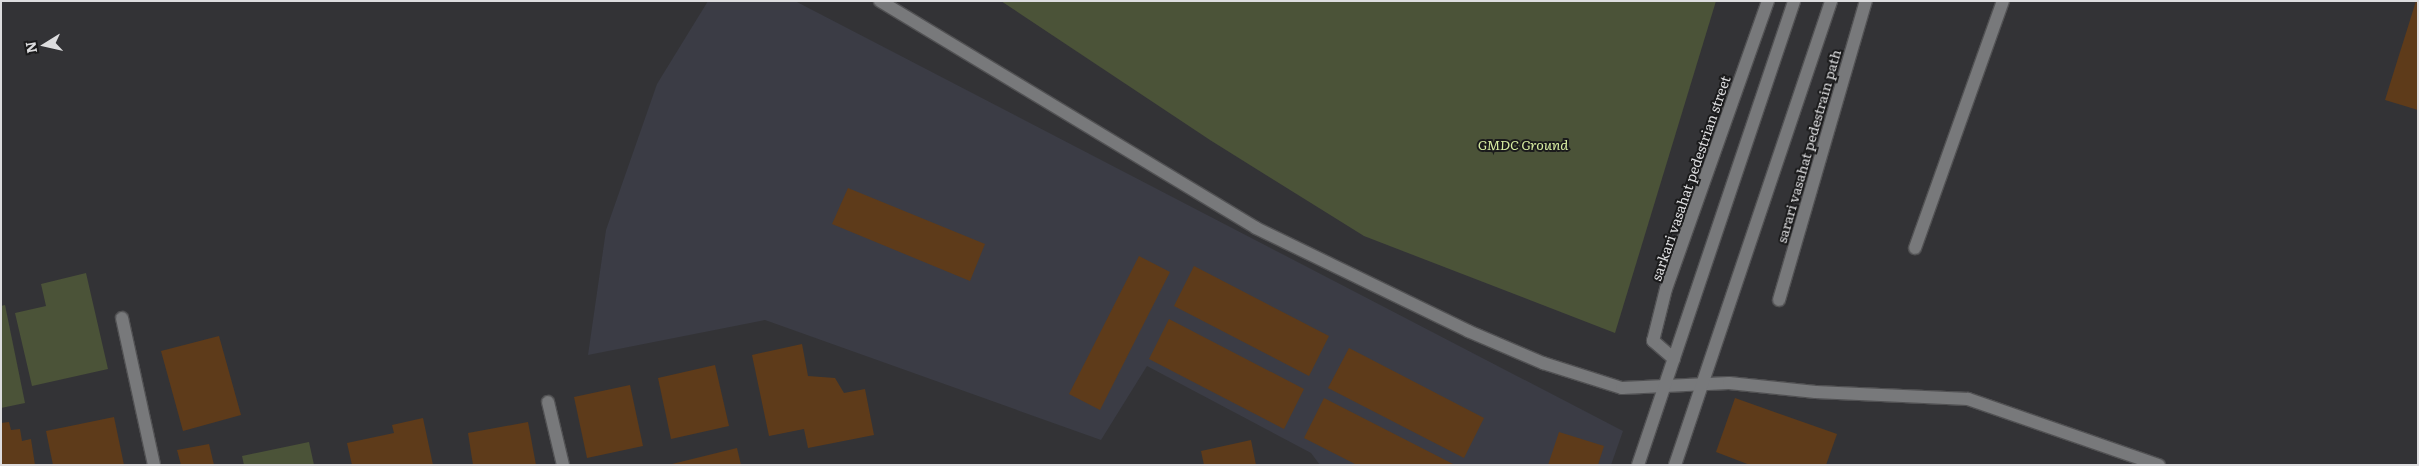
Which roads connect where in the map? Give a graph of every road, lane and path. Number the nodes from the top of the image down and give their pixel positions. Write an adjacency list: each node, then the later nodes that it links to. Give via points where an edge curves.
1 (880, 1): 12 (street, via 1256,228 1450,323 1543,363 1622,388)
2 (1768, 1): 10 (street, sarkari vasahat pedestrian street, via 1666,289 1653,341)
3 (1794, 1): 10 (street)
4 (1831, 1): 11 (street)
5 (1866, 1): 8 (street, sarari vasahat pedestrain path)
6 (2003, 1): 7 (street)
7 (1915, 248)
8 (1779, 300)
9 (122, 318): 14 (street)
10 (1674, 359): 12 (street)
11 (1704, 384): 12 (street); 17 (street); 18 (street, via 1968,399)
12 (1665, 386): 16 (street)
13 (548, 402): 15 (street)
14 (154, 465)
15 (563, 465)
16 (1638, 465)
17 (1676, 465)
18 (2160, 465)

